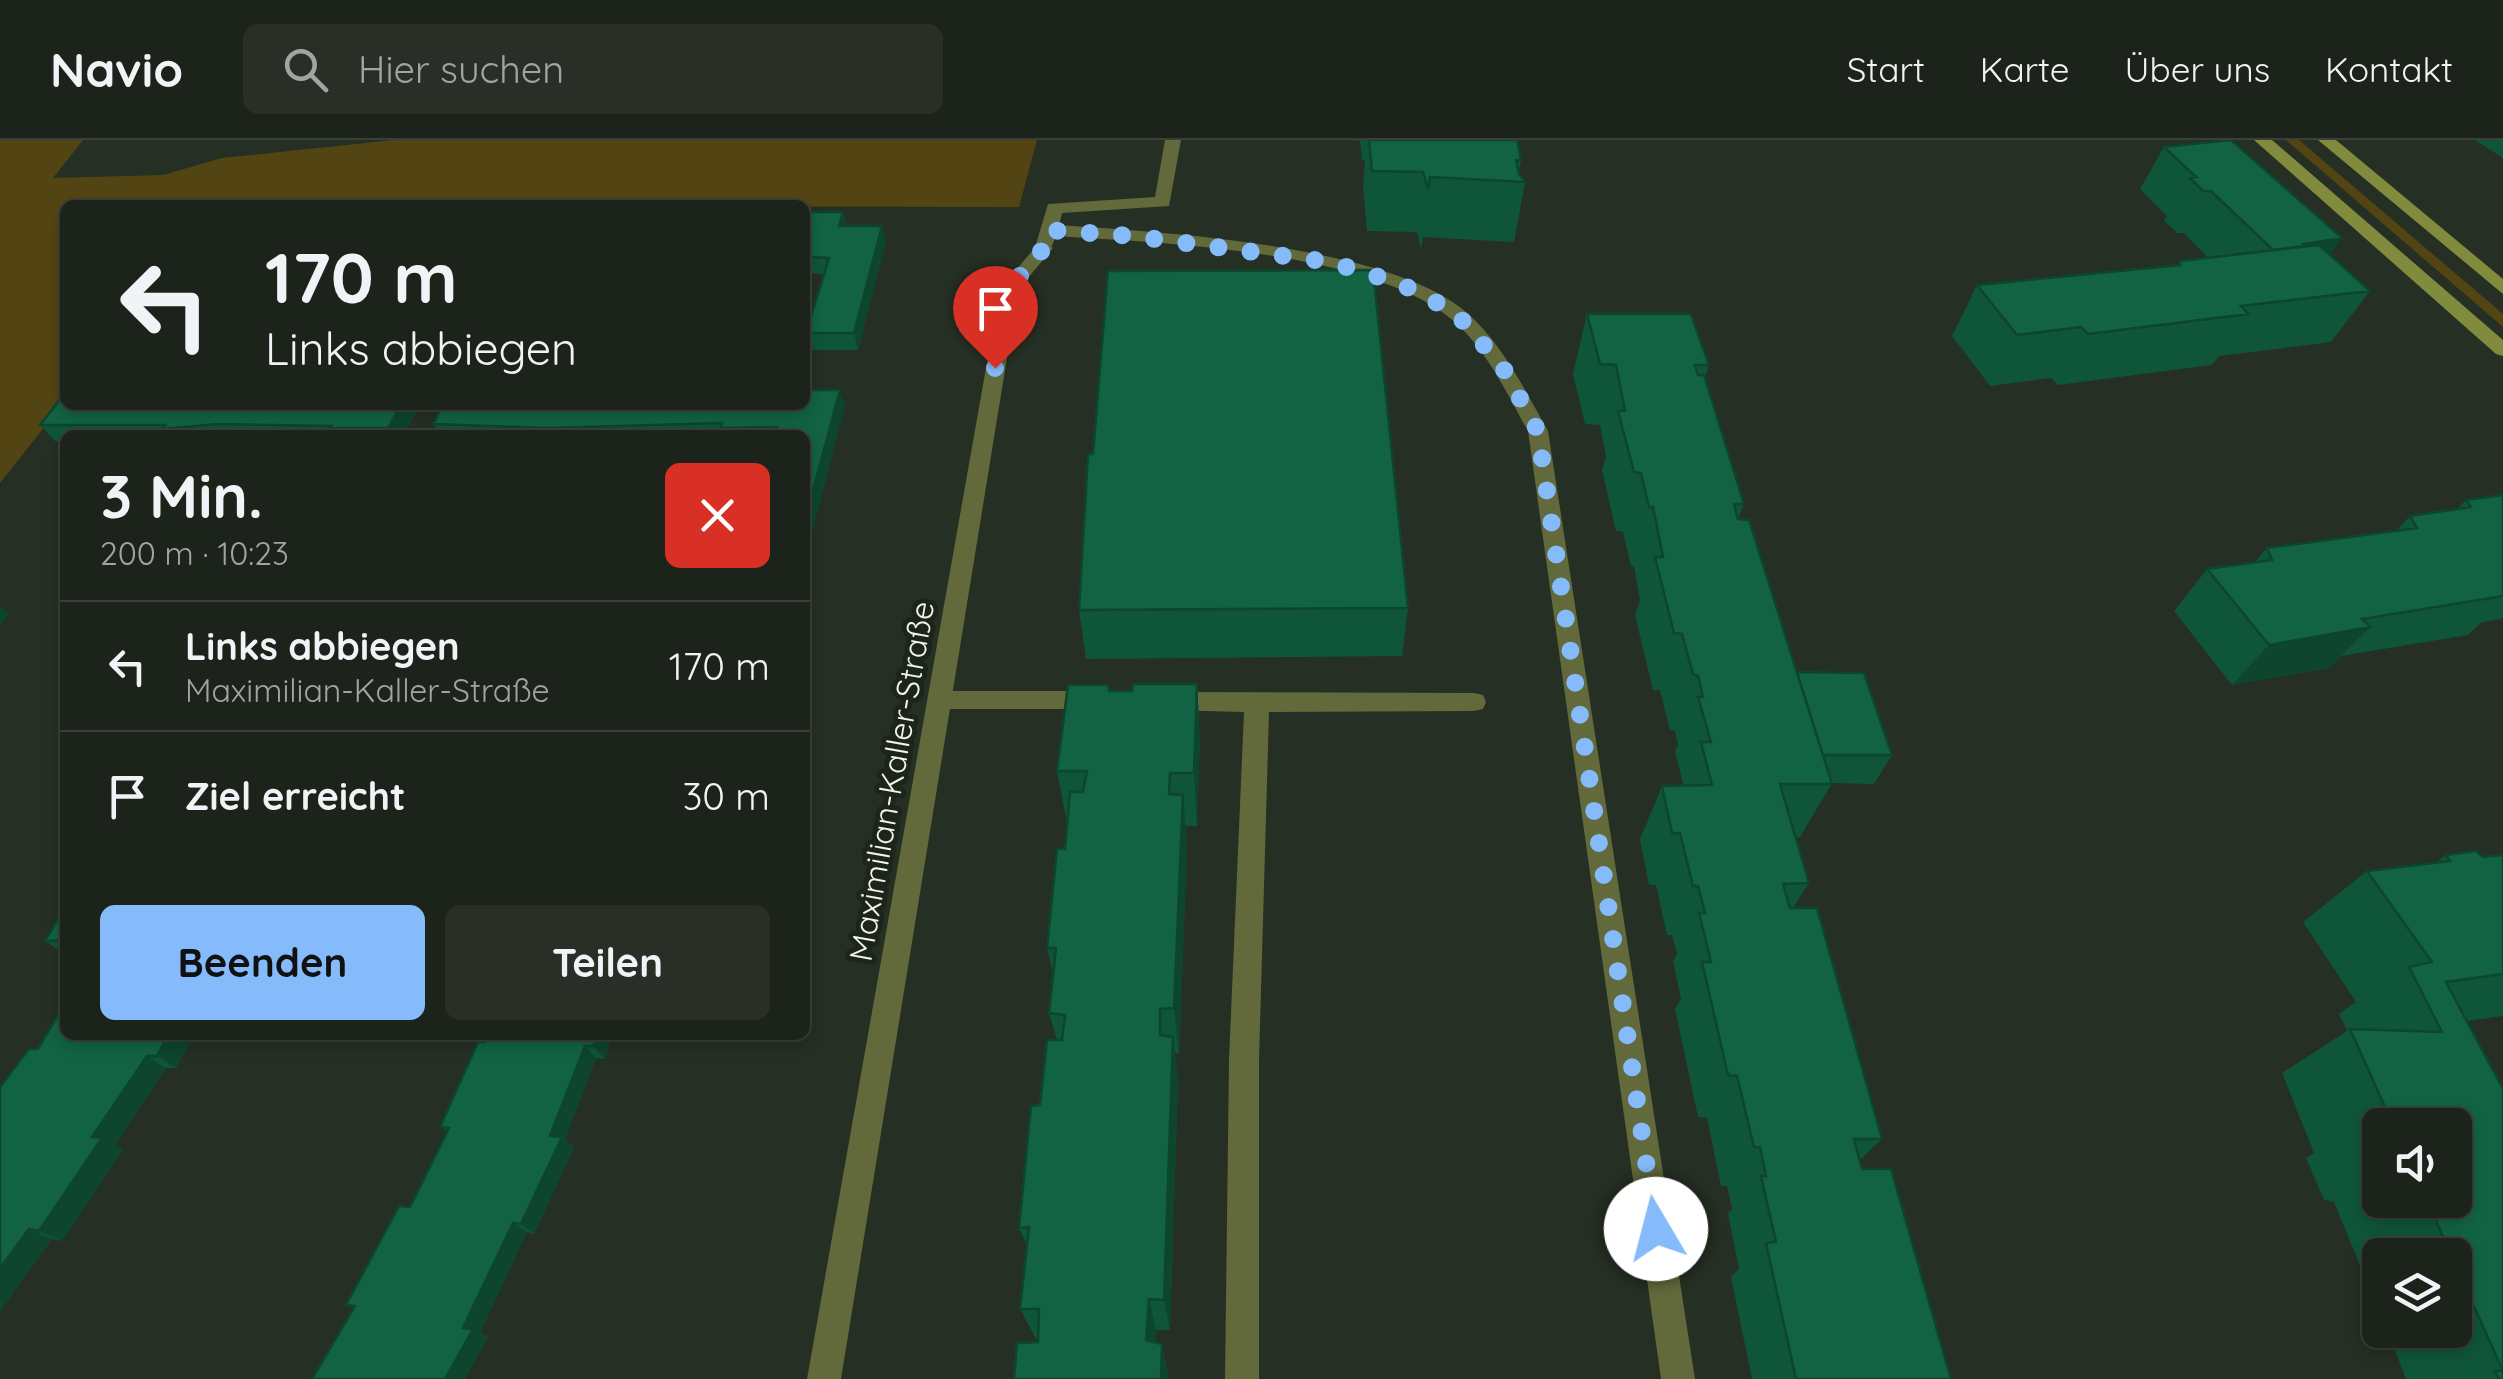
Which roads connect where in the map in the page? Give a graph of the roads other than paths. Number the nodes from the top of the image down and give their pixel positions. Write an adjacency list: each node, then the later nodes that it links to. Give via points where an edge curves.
1 (1173, 140): 4 (street, via 1162,202)
2 (2262, 140): 6 (main road)
3 (2326, 140): 5 (main road)
4 (1049, 229): 7 (street, Maximilian-Kaller-Straße, via 1009,289); 12 (street, via 1330,262 1399,283 1455,312 1502,366 1538,431)
5 (2503, 288)
6 (2503, 350)
7 (942, 700): 9 (street); 10 (street, Maximilian-Kaller-Straße)
8 (1474, 702): 9 (street)
9 (1257, 703): 11 (street, via 1244,1060)
10 (824, 1379)
11 (1242, 1379)
12 (1678, 1379)

